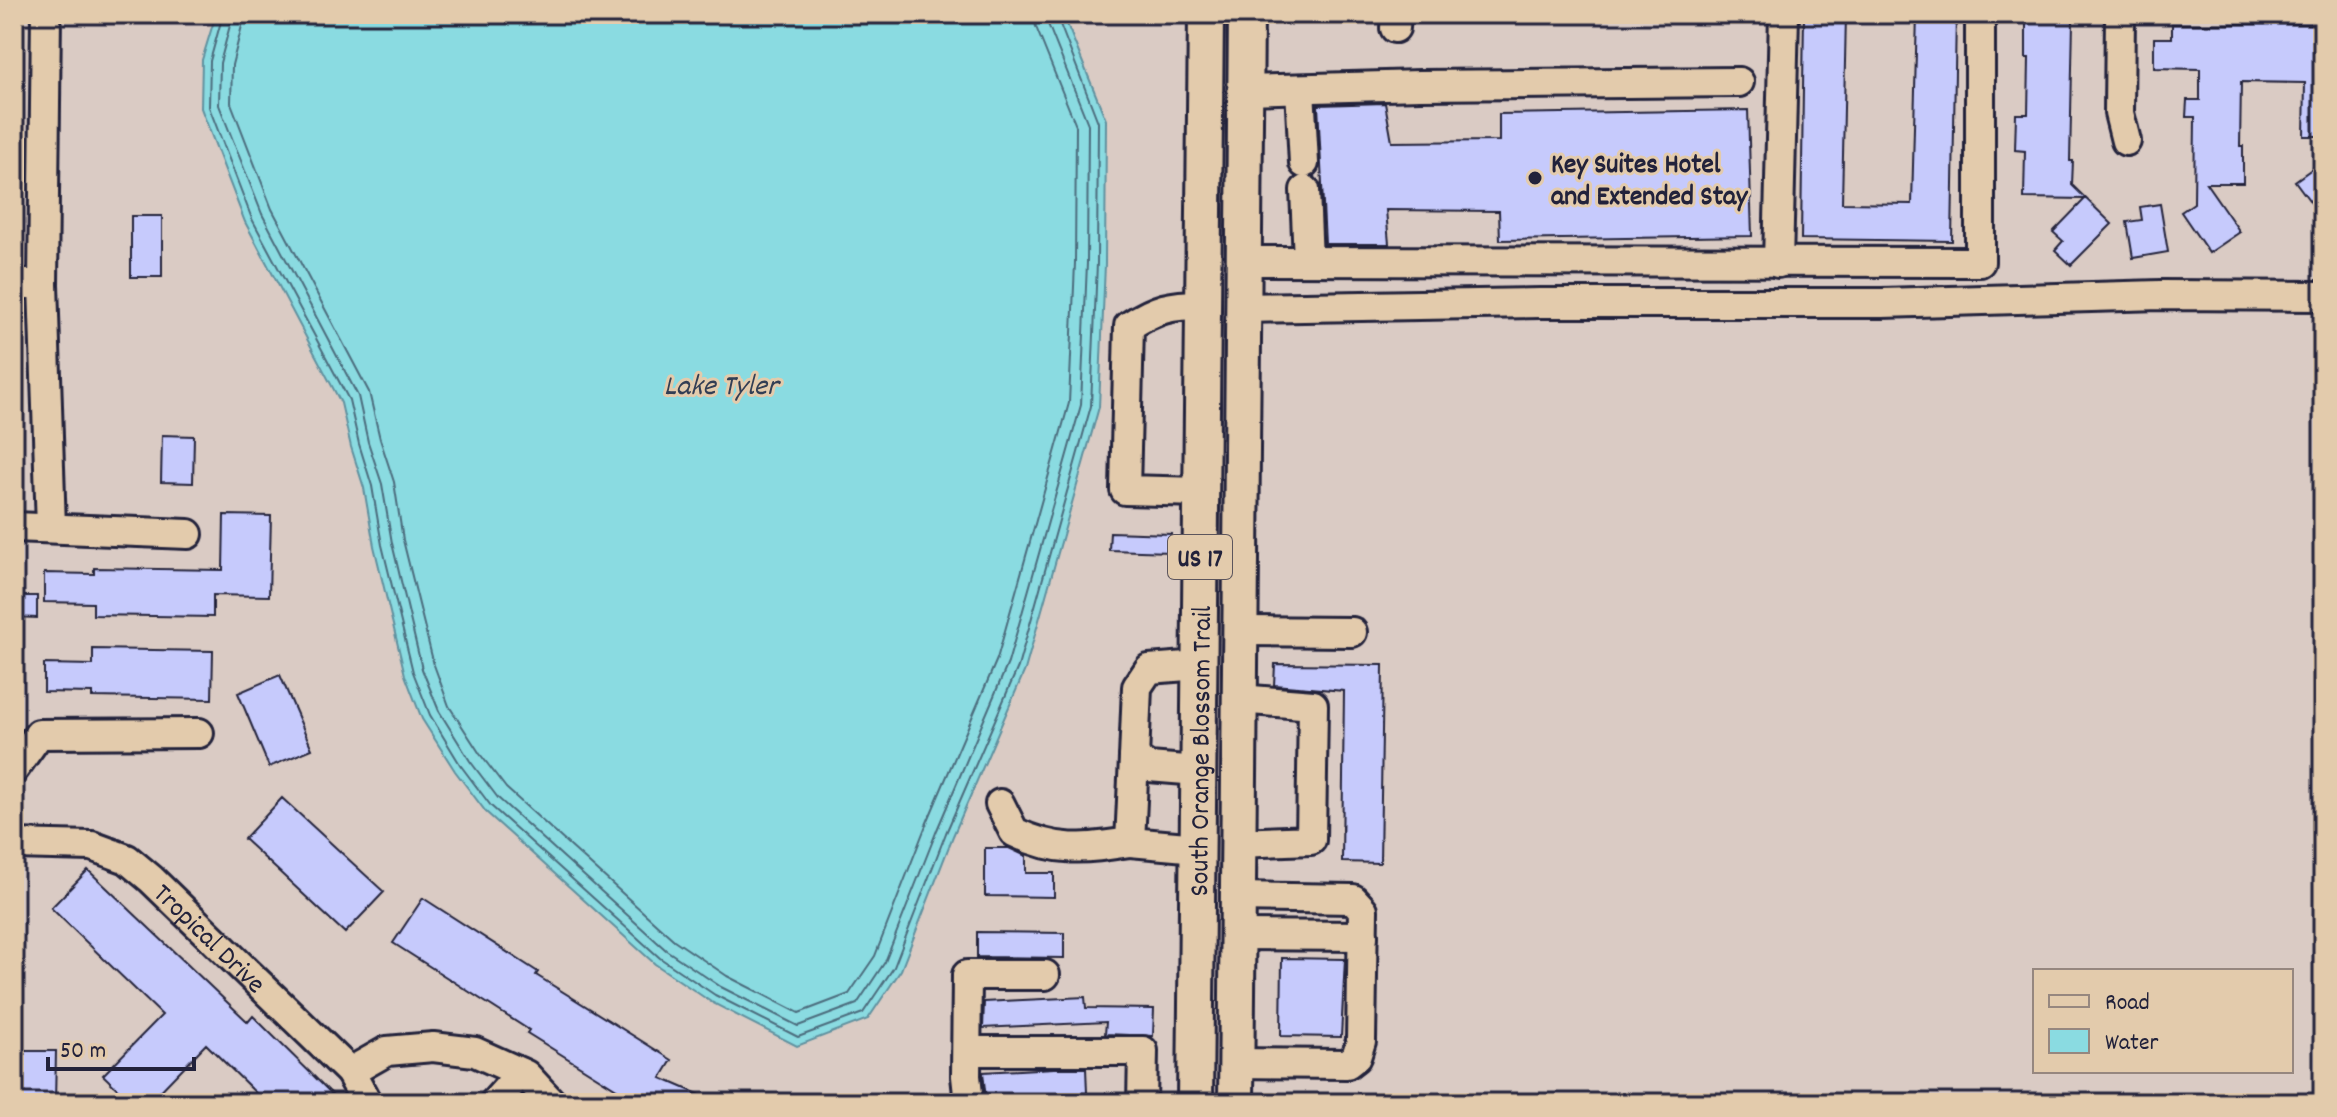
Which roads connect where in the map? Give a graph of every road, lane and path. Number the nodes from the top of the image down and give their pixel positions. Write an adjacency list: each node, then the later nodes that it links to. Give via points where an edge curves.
1 (46, 14): 16 (street)
2 (1206, 14): 11 (main road, South Orange Blossom Trail / US 17)
3 (1246, 14): 9 (main road, South Orange Blossom Trail / US 17)
4 (1784, 14): 14 (street)
5 (1980, 14): 14 (street, via 1980,262)
6 (2120, 14): 10 (street, via 2119,113)
7 (1739, 82): 8 (street)
8 (1300, 89): 9 (street); 13 (street)
9 (1245, 90): 12 (main road, South Orange Blossom Trail / US 17)
10 (2126, 141)
11 (1204, 181): 12 (main road, via 1215,227 1225,246); 18 (main road, South Orange Blossom Trail / US 17)
12 (1243, 261): 13 (street); 19 (main road, South Orange Blossom Trail / US 17)
13 (1308, 261): 14 (street)
14 (1778, 263)
15 (14, 284): 16 (street)
16 (43, 284): 23 (street)
17 (2323, 296): 19 (street)
18 (1203, 305): 20 (main road, via 1219,315 1231,337); 21 (main road, South Orange Blossom Trail / US 17); 21 (street, via 1155,309 1129,326 1125,490)
19 (1243, 308): 20 (main road, South Orange Blossom Trail / US 17)
20 (1242, 387): 25 (main road, South Orange Blossom Trail / US 17)
21 (1201, 492): 27 (main road, South Orange Blossom Trail / US 17)
22 (14, 527): 23 (street)
23 (51, 528): 24 (street)
24 (188, 534)
25 (1240, 631): 26 (street); 28 (main road, South Orange Blossom Trail / US 17)
26 (1352, 632)
27 (1199, 665): 30 (street, via 1149,669 1137,687); 32 (main road, South Orange Blossom Trail / US 17)
28 (1239, 699): 35 (main road, South Orange Blossom Trail / US 17); 35 (street, via 1313,705 1311,840)
29 (199, 733): 31 (street, via 39,734)
30 (1134, 758): 32 (street, via 1149,767); 34 (street)
31 (14, 769)
32 (1198, 771): 37 (main road, South Orange Blossom Trail / US 17)
33 (1000, 804): 34 (street, via 1014,832 1049,847)
34 (1130, 842): 37 (street)
35 (1238, 843): 38 (main road, South Orange Blossom Trail / US 17)
36 (14, 844): 45 (street, Tropical Drive, via 92,846 127,859)
37 (1198, 848): 42 (main road, South Orange Blossom Trail / US 17)
38 (1237, 897): 39 (main road, South Orange Blossom Trail / US 17); 40 (street, via 1353,899 1363,910)
39 (1237, 935): 40 (street); 44 (main road, South Orange Blossom Trail / US 17)
40 (1363, 936): 44 (street, via 1361,1041 1356,1057 1347,1064)
41 (1045, 975): 43 (street, via 967,975)
42 (1196, 1043): 52 (main road, South Orange Blossom Trail / US 17); 53 (main road, via 1207,1083)
43 (967, 1051): 50 (street); 51 (street, via 1143,1051)
44 (1236, 1063): 54 (main road, South Orange Blossom Trail / US 17)
45 (350, 1072): 46 (street, via 387,1051 433,1047 475,1052); 47 (street, Tropical Drive)
46 (521, 1073): 48 (street); 49 (street)
47 (367, 1103)
48 (494, 1103)
49 (552, 1103)
50 (969, 1103)
51 (1142, 1103)
52 (1195, 1103)
53 (1219, 1103)
54 (1236, 1103)

